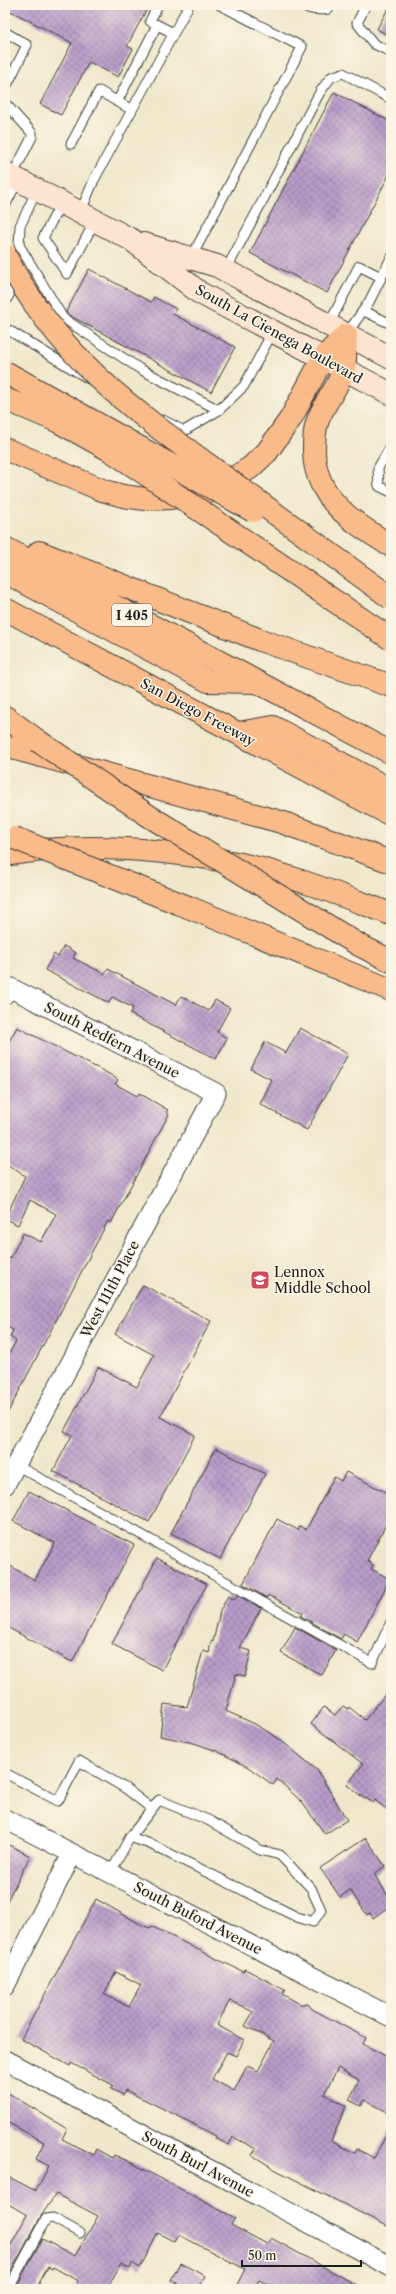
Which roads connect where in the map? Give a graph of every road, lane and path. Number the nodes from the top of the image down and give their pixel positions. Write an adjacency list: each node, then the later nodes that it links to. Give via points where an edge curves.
1 (158, 5): 7 (lane, via 150,21)
2 (188, 5): 9 (lane)
3 (220, 5): 24 (lane, via 302,48)
4 (301, 5): 5 (lane, via 320,11 328,9)
5 (331, 5)
6 (366, 5): 10 (lane, via 357,23 374,44)
7 (157, 25): 9 (lane); 13 (lane)
8 (5, 32): 11 (lane, via 27,44)
9 (173, 33): 15 (lane)
10 (391, 52)
11 (5, 90)
12 (391, 99): 26 (lane, via 343,73 330,77)
13 (117, 102): 15 (lane); 16 (lane, via 99,91)
14 (5, 103): 17 (lane, via 30,131 32,137)
15 (132, 110): 21 (lane, via 94,180)
16 (71, 144)
17 (12, 176): 18 (main road, South La Cienega Boulevard); 20 (lane)
18 (37, 190): 19 (main road, South La Cienega Boulevard); 41 (lane, via 20,226 19,246 63,318 140,369)
19 (61, 203): 21 (main road, South La Cienega Boulevard); 21 (lane, via 43,238 67,274)
20 (5, 206)
21 (87, 217): 22 (main road, South La Cienega Boulevard)
22 (132, 240): 24 (main road, South La Cienega Boulevard); 34 (main road, South La Cienega Boulevard, via 200,293)
23 (5, 255): 50 (highway, bridge, via 53,330 104,385)
24 (191, 258): 26 (main road, South La Cienega Boulevard)
25 (391, 258): 27 (lane)
26 (226, 270): 33 (main road, South La Cienega Boulevard)
27 (382, 277): 30 (lane); 33 (lane, via 359,266)
28 (15, 283): 29 (lane)
29 (5, 303)
30 (364, 311): 31 (lane); 33 (lane)
31 (391, 324)
32 (5, 328): 41 (lane, via 75,372 184,431)
33 (337, 330): 35 (highway); 36 (main road, South La Cienega Boulevard); 37 (highway)
34 (273, 331): 35 (main road, South La Cienega Boulevard); 41 (lane, via 244,386)
35 (323, 358): 37 (main road, South La Cienega Boulevard); 43 (highway, via 291,418 266,452 250,468 212,491 171,498 145,499 123,496 102,490)
36 (391, 358)
37 (344, 369): 39 (main road, South La Cienega Boulevard); 46 (highway, via 317,421 314,444 318,479 340,510 352,521)
38 (5, 372): 49 (highway, bridge)
39 (391, 394)
40 (5, 399): 52 (highway, bridge, via 57,421 113,452)
41 (219, 410)
42 (391, 447): 44 (lane, via 378,468 379,486)
43 (5, 449)
44 (391, 492)
45 (5, 539): 54 (highway, via 260,640)
46 (391, 546)
47 (5, 548): 53 (highway, I 405)
48 (5, 572): 53 (highway, via 208,681)
49 (391, 588)
50 (391, 598)
51 (5, 609): 57 (highway, San Diego Freeway)
52 (391, 639)
53 (258, 682): 60 (highway, I 405)
54 (391, 686)
55 (5, 718): 58 (highway)
56 (5, 723): 58 (highway)
57 (238, 733): 61 (highway, via 273,727); 62 (highway, San Diego Freeway)
58 (38, 741): 67 (highway, bridge, via 149,816 359,945)
59 (5, 746): 65 (highway, via 281,822)
60 (391, 753)
61 (391, 790)
62 (391, 815)
63 (5, 834): 68 (highway, bridge)
64 (5, 855): 66 (highway, via 106,849 186,856 242,865)
65 (391, 862)
66 (391, 914)
67 (391, 961)
68 (391, 990)
69 (7, 991): 70 (street, South Redfern Avenue)
70 (216, 1093): 71 (street, West 111th Place)
71 (16, 1465): 72 (street, West 111th Place); 73 (lane, via 372,1663)
72 (5, 1485)
73 (391, 1622)
74 (5, 1773): 75 (lane, via 58,1801 79,1762 125,1788)
75 (152, 1809): 77 (lane); 77 (lane, via 159,1800 208,1820 260,1850 280,1855 311,1888 321,1910 313,1922 297,1917 150,1844)
76 (5, 1819): 78 (street, South Buford Avenue)
77 (130, 1838): 79 (lane)
78 (72, 1854): 79 (street, South Buford Avenue); 80 (street)
79 (110, 1874): 81 (street, South Buford Avenue)
80 (5, 1986)
81 (391, 2017)
82 (5, 2060): 84 (street, South Burl Avenue)
83 (80, 2233): 85 (lane, via 53,2218 46,2219)
84 (391, 2267)
85 (8, 2289)

